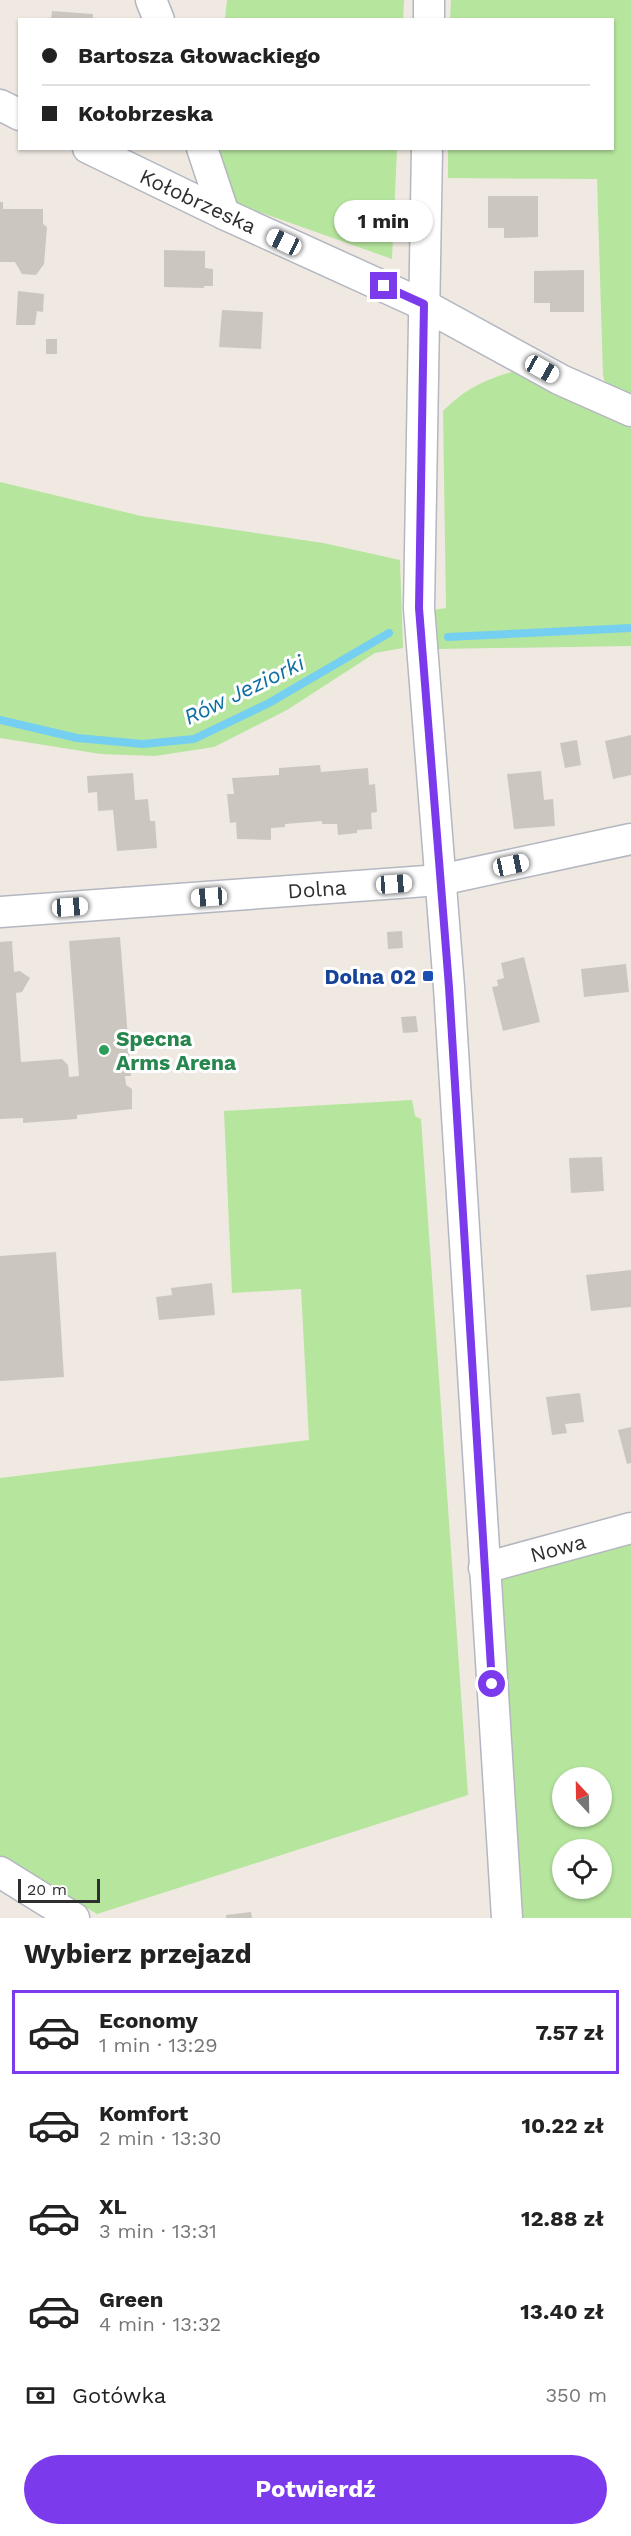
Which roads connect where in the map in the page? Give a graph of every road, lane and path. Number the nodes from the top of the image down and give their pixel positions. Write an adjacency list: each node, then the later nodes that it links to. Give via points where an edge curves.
1 (151, 0): 3 (street)
2 (429, 0): 4 (street)
3 (158, 18)
4 (429, 18)
5 (0, 105): 6 (street)
6 (18, 114)
7 (92, 150): 10 (street, Kołobrzeska)
8 (203, 150): 10 (street)
9 (427, 150): 11 (street)
10 (224, 214): 11 (street, Kołobrzeska)
11 (424, 304): 12 (street, Kołobrzeska, via 561,380); 14 (street, via 419,608)
12 (631, 411)
13 (631, 839): 14 (street, Dolna)
14 (440, 880): 15 (street, Dolna); 17 (street)
15 (0, 912)
16 (631, 1528): 17 (street, Nowa)
17 (484, 1568): 20 (street)
18 (0, 1872): 19 (street)
19 (74, 1918)
20 (507, 1918)

